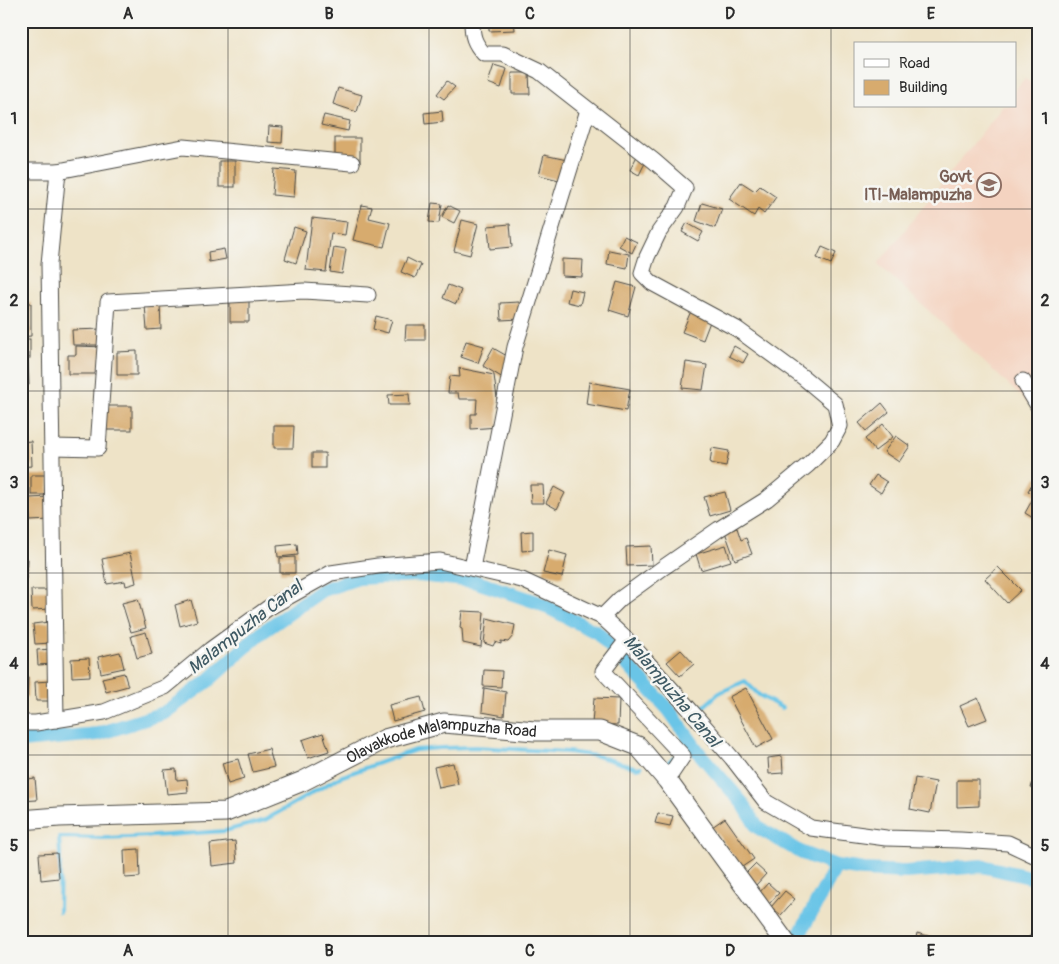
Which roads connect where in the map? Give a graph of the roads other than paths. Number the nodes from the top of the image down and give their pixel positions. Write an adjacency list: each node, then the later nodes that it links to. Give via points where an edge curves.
1 (472, 21): 2 (street, via 476,45 484,54 503,54 539,71)
2 (588, 110): 10 (street, via 515,347); 11 (street, via 685,188 677,207 659,232 642,273 652,283 737,329 804,378 835,404 840,426 832,441 774,493 657,572)
3 (352, 163): 5 (street, via 183,147)
4 (21, 171): 5 (street)
5 (58, 171): 9 (street, via 49,264)
6 (368, 295): 9 (street, via 304,291 108,302 98,448)
7 (1023, 381): 8 (street)
8 (1038, 406)
9 (52, 447): 13 (street)
10 (472, 568): 11 (street, via 522,580); 13 (street, via 440,561 331,573 268,608 165,687 104,712)
11 (602, 616): 12 (street)
12 (627, 640): 15 (street, via 603,671 683,756); 17 (street, via 732,758 766,802 812,828 886,838 1008,843)
13 (56, 720): 14 (street)
14 (21, 722)
15 (667, 780): 16 (main road, Olavakkode Malampuzha Road, via 638,746 600,730 535,731 444,723 385,739 304,781 226,812); 18 (main road, Olavakkode Malampuzha Road)
16 (21, 820)
17 (1038, 857)
18 (780, 940)

